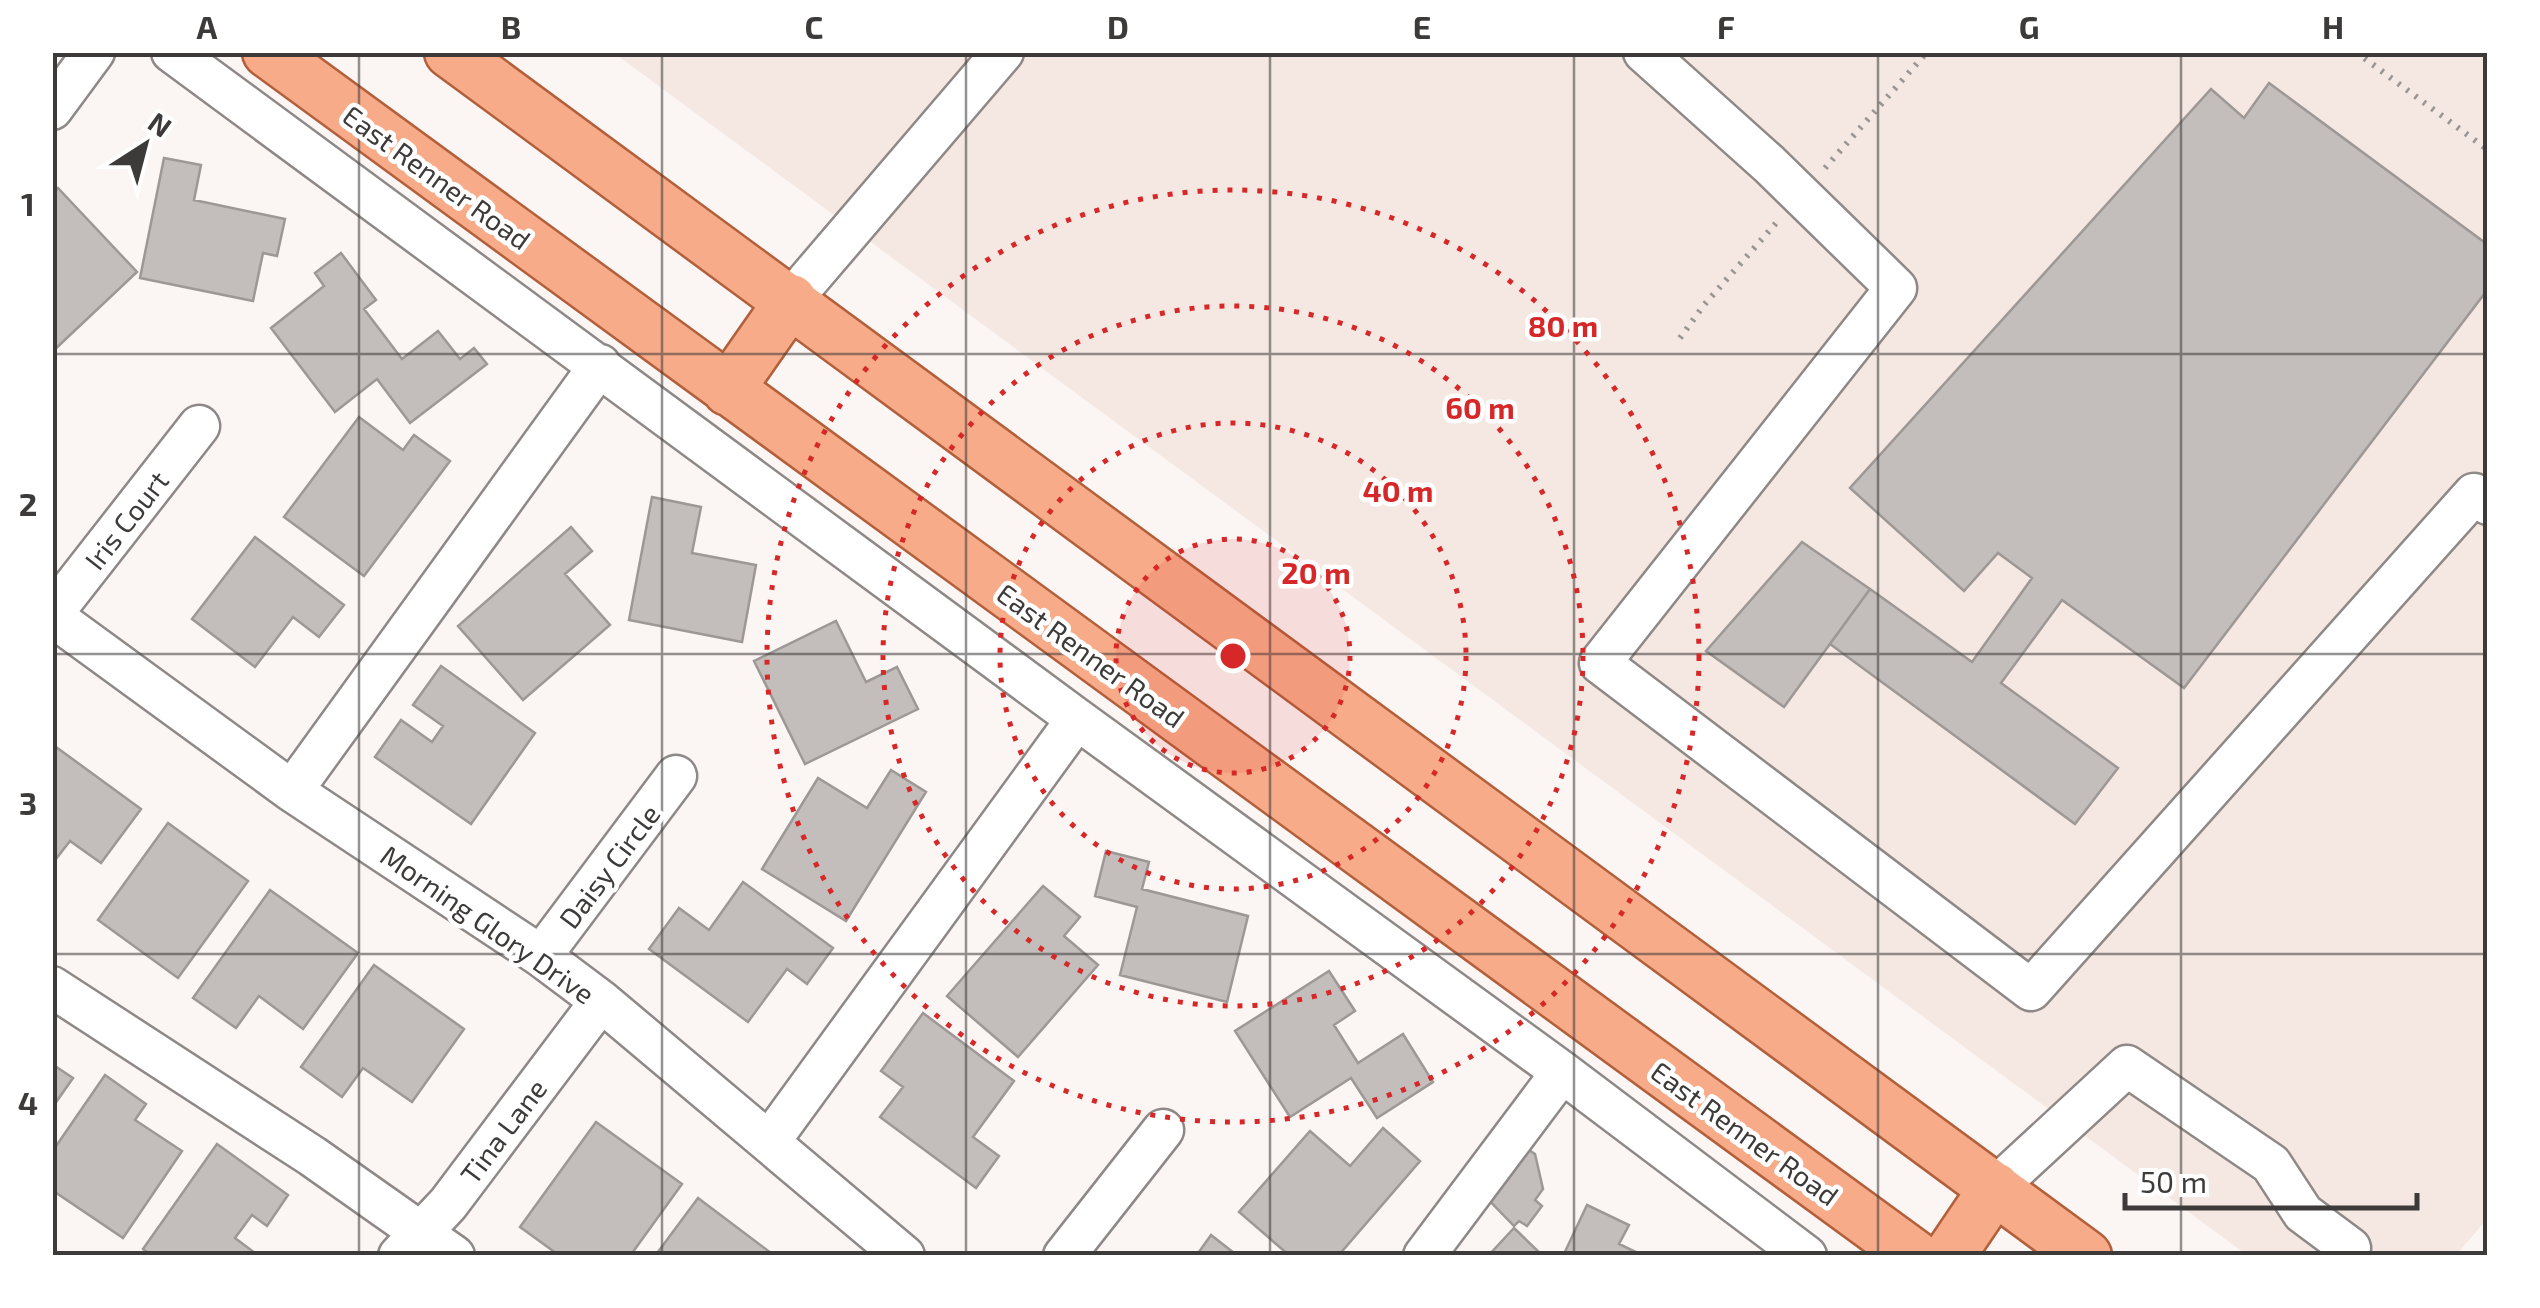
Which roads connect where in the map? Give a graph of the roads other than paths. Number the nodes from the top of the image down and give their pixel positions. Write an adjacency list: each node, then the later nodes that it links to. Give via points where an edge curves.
1 (94, 52): 7 (street)
2 (172, 52): 9 (street)
3 (268, 52): 10 (main road, East Renner Road)
4 (450, 52): 8 (main road)
5 (1003, 52): 8 (street)
6 (1644, 52): 12 (street, via 1896,288 1600,663 2031,990 2474,494)
7 (52, 109)
8 (791, 300): 10 (main road); 23 (main road)
9 (600, 365): 14 (street); 16 (street)
10 (728, 390): 31 (main road, East Renner Road)
11 (199, 426): 13 (street, Iris Court)
12 (2488, 504)
13 (52, 615): 16 (street, Morning Glory Drive)
14 (1077, 720): 20 (street); 22 (street)
15 (676, 776): 17 (street, Daisy Circle)
16 (292, 791): 17 (street, Morning Glory Drive)
17 (541, 956): 19 (street, Morning Glory Drive)
18 (52, 987): 24 (street, via 312,1156)
19 (600, 1001): 22 (street, Morning Glory Drive); 24 (street, Tina Lane, via 448,1204)
20 (1562, 1072): 29 (street); 30 (street)
21 (1164, 1130): 28 (street)
22 (769, 1142): 27 (street, Morning Glory Drive)
23 (1995, 1188): 25 (street, via 2127,1066 2271,1164 2303,1213); 32 (main road); 33 (main road)
24 (410, 1244): 26 (street)
25 (2350, 1248)
26 (454, 1256)
27 (904, 1256)
28 (1064, 1256)
29 (1424, 1256)
30 (1806, 1256)
31 (1915, 1256)
32 (1949, 1256)
33 (2086, 1256)

